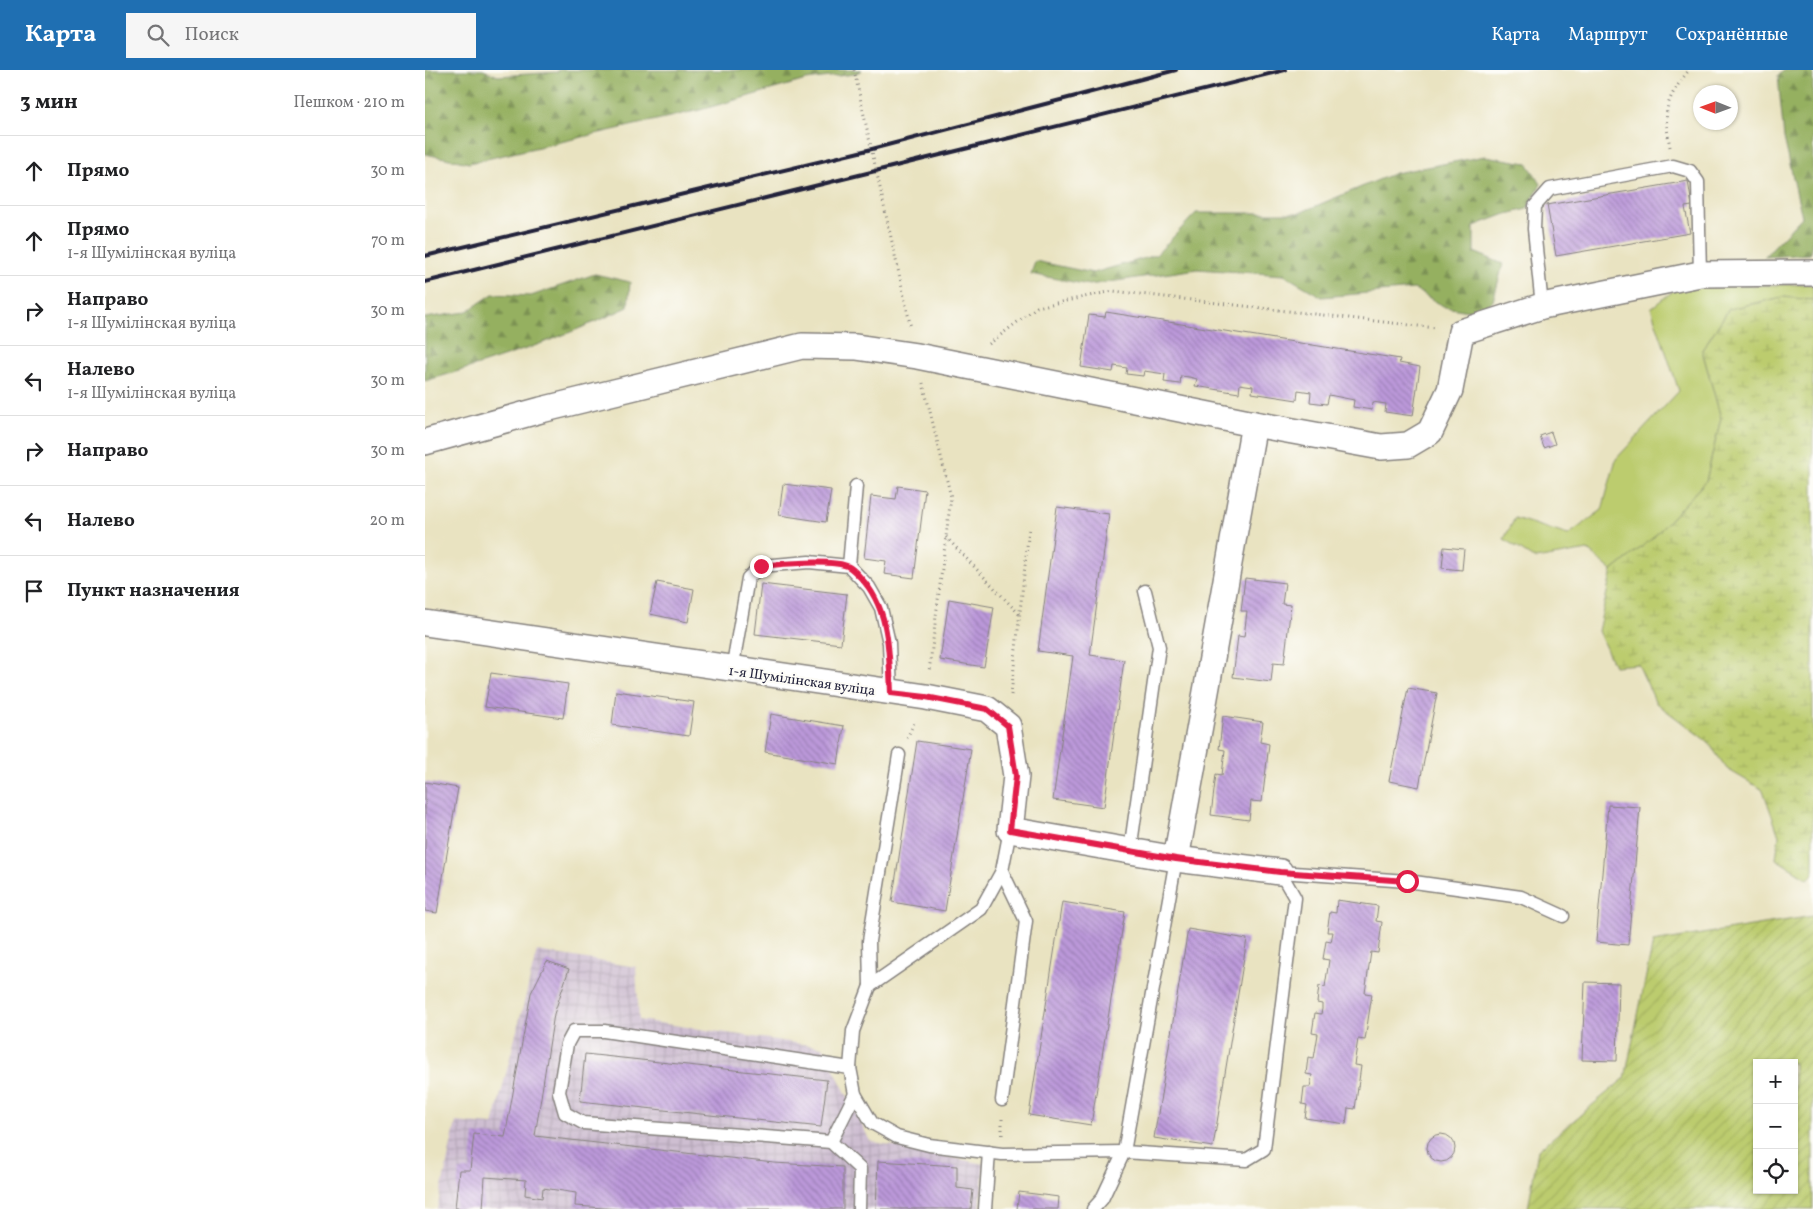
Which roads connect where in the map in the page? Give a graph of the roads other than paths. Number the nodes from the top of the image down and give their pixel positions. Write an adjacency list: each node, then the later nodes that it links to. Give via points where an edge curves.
1 (1807, 273): 2 (street)
2 (1699, 274): 3 (street); 3 (lane, via 1698,182 1690,170 1673,166 1550,189 1535,206 1534,229)
3 (1542, 306): 4 (street, via 1461,332 1449,390 1430,432 1408,445 1381,447)
4 (1254, 424): 5 (street, via 917,356 856,347 802,346); 15 (street)
5 (425, 442)
6 (856, 486): 7 (lane)
7 (849, 566): 10 (lane, via 809,562 761,566 748,578); 11 (lane, via 869,587 881,608 889,643)
8 (1145, 592): 14 (lane, via 1159,647)
9 (425, 623): 10 (street, 1-я Шумілінская вуліца)
10 (732, 670): 11 (street, 1-я Шумілінская вуліца)
11 (891, 693): 13 (street, 1-я Шумілінская вуліца, via 987,709 1008,726 1016,776)
12 (899, 755): 19 (lane, via 869,941)
13 (1010, 830): 14 (street); 16 (lane)
14 (1130, 851): 15 (street)
15 (1176, 859): 17 (street); 25 (lane)
16 (1002, 870): 19 (lane, via 981,909); 22 (lane, via 1026,921)
17 (1280, 872): 18 (lane, via 1407,881 1521,897); 25 (lane, via 1295,898 1264,1149 1246,1160)
18 (1563, 916)
19 (870, 986): 20 (lane, via 853,1031)
20 (850, 1068): 21 (lane); 23 (lane, via 604,1031 574,1031 567,1044 559,1092 565,1113 583,1123)
21 (855, 1094): 23 (lane); 24 (lane, via 872,1123 897,1137 929,1145)
22 (1002, 1100)
23 (831, 1142): 26 (lane, via 861,1169)
24 (989, 1152): 25 (lane); 27 (lane)
25 (1125, 1152): 28 (lane, via 1102,1199)
26 (859, 1209)
27 (985, 1209)
28 (1093, 1209)

